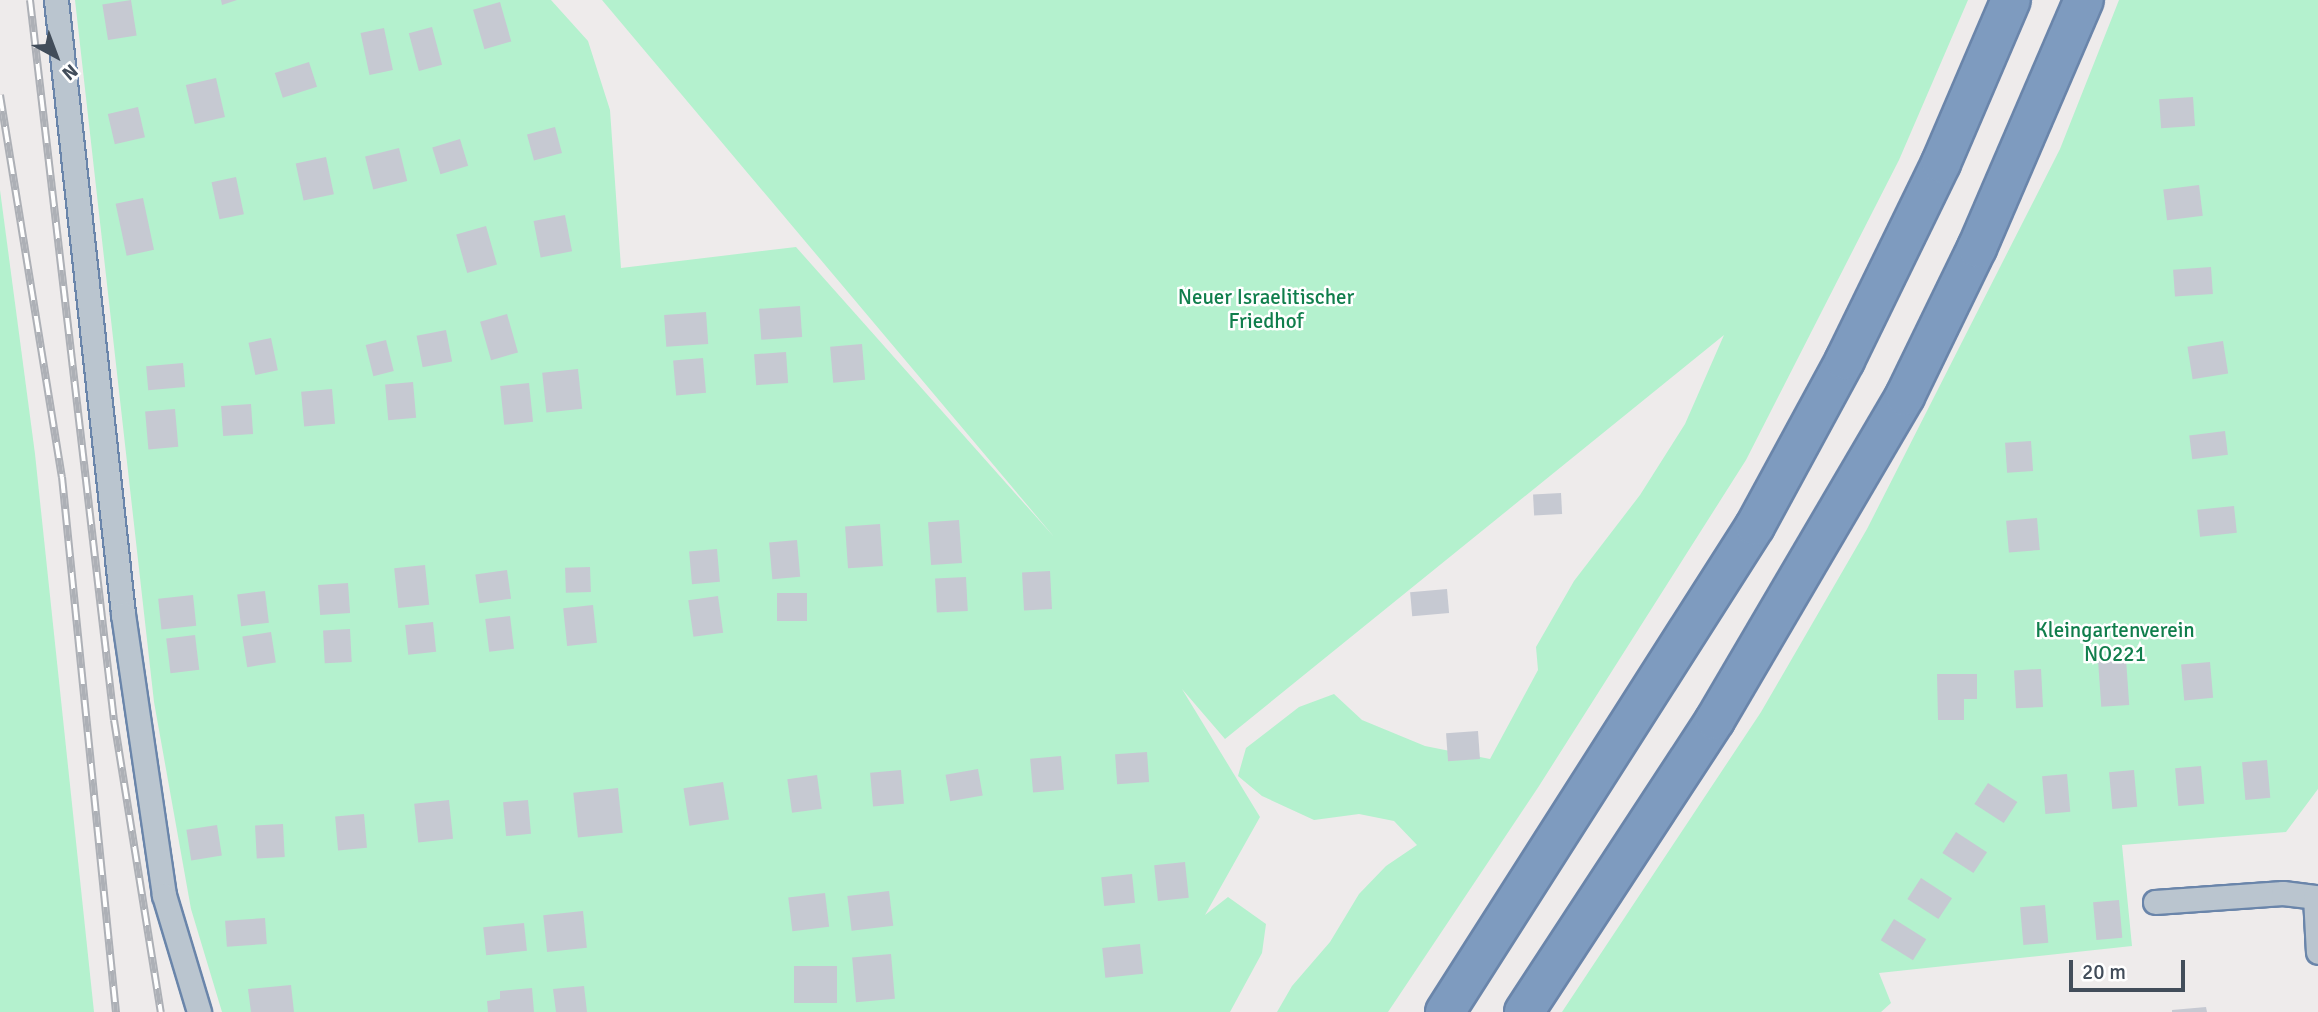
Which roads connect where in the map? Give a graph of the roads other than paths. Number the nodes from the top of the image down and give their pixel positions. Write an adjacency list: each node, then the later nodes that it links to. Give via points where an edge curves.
1 (56, 0): 6 (lane, via 123,614 164,895)
2 (2011, 0): 7 (highway, via 1845,360 1755,526)
3 (2084, 0): 8 (highway, via 1977,248 1905,396 1715,720)
4 (2155, 902): 5 (lane, via 2283,893 2315,897)
5 (2318, 952)
6 (199, 1012)
7 (1445, 1012)
8 (1524, 1012)

